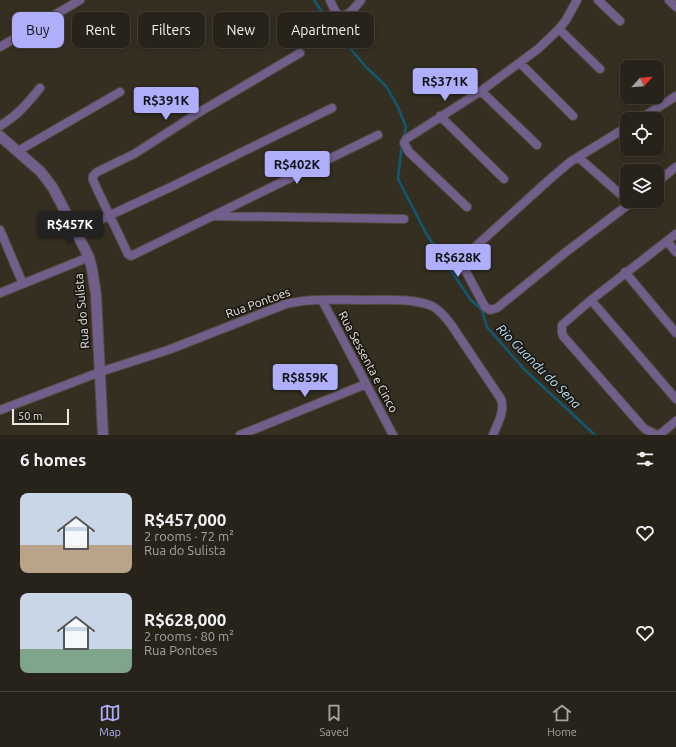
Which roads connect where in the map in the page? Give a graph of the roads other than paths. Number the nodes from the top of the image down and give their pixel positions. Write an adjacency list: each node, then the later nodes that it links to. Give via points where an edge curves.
1 (80, 0): 10 (street)
2 (330, 0): 3 (street, via 337,14 345,16)
3 (361, 0)
4 (578, 0): 9 (street)
5 (598, 0): 8 (street)
6 (669, 0): 7 (street)
7 (676, 7)
8 (620, 21)
9 (559, 29): 12 (street, via 538,50); 13 (street)
10 (0, 47)
11 (300, 54): 35 (street, via 198,113 134,154 96,172 93,180)
12 (520, 63): 15 (street); 21 (street)
13 (600, 69)
14 (40, 88): 22 (street, via 24,109)
15 (481, 91): 20 (street); 26 (street)
16 (120, 92): 27 (street)
17 (676, 96): 19 (street)
18 (332, 108): 35 (street)
19 (651, 112)
20 (440, 116): 31 (street); 33 (street, via 406,139 405,147)
21 (573, 116)
22 (0, 126)
23 (620, 131): 28 (street)
24 (378, 135): 36 (street)
25 (0, 136): 27 (street, Rua do Sulista)
26 (537, 146)
27 (18, 151): 39 (street, Rua do Sulista, via 54,188)
28 (578, 157): 32 (street); 34 (street, via 550,179 462,260 484,307 490,310 497,308)
29 (676, 167): 30 (street)
30 (664, 176)
31 (504, 179)
32 (620, 193)
33 (467, 207)
34 (621, 208)
35 (109, 216): 36 (street, via 125,251 131,256); 39 (street)
36 (212, 216): 37 (street)
37 (404, 219)
38 (0, 230): 42 (street)
39 (76, 231): 44 (street, Rua do Sulista)
40 (676, 234): 41 (street)
41 (667, 241): 43 (street); 45 (street)
42 (3, 243): 46 (street)
43 (676, 252)
44 (89, 258): 46 (street); 51 (street, Rua do Sulista, via 94,274)
45 (625, 272): 49 (street); 50 (street)
46 (23, 284): 47 (street)
47 (0, 293)
48 (322, 300): 51 (street, Rua Pontoes, via 294,301 168,350); 52 (street, Rua Sessenta e Cinco); 60 (street, Rua Pontoes, via 402,301 426,304 438,310 450,323 501,398 503,408)
49 (591, 300): 53 (street); 61 (street, via 562,325 562,332 641,425)
50 (676, 333)
51 (100, 372): 54 (street, Rua Pontoes); 57 (street, Rua do Sulista)
52 (366, 384): 56 (street); 59 (street, Rua Sessenta e Cinco)
53 (676, 399)
54 (0, 410)
55 (676, 421): 61 (street)
56 (255, 433): 58 (street)
57 (103, 435)
58 (240, 435)
59 (393, 435)
60 (493, 435)
61 (658, 435)

